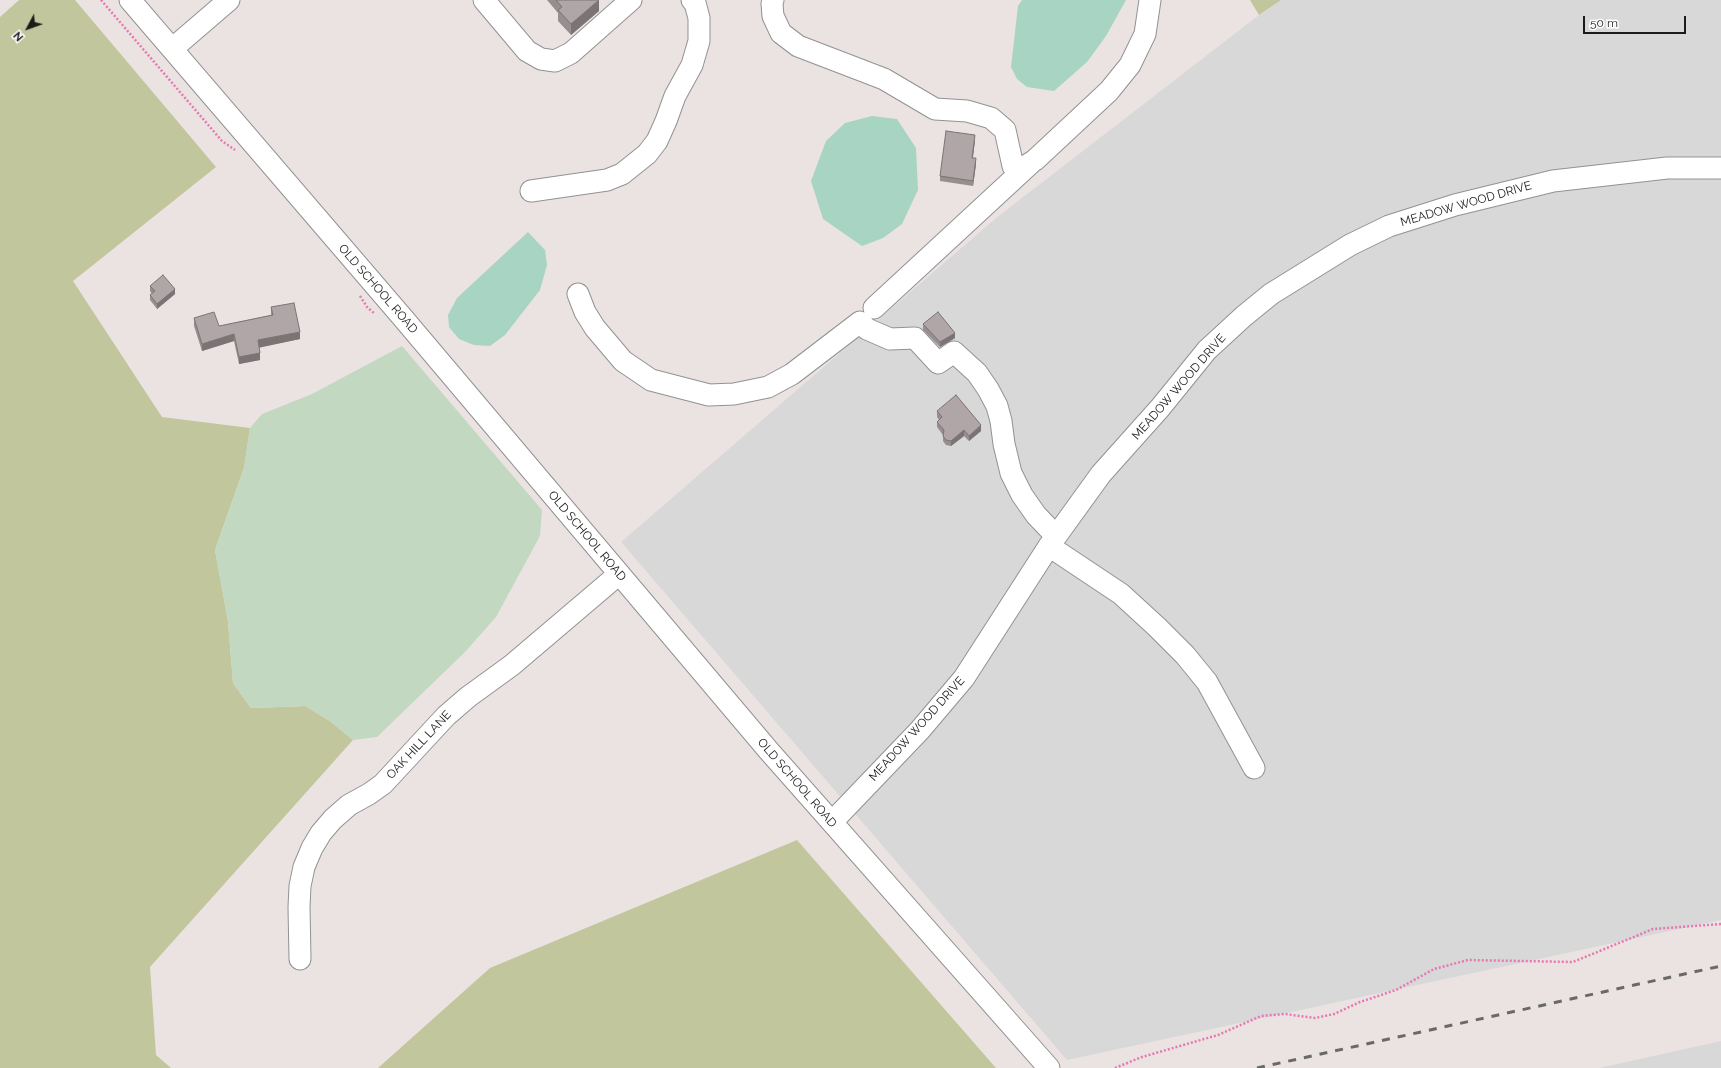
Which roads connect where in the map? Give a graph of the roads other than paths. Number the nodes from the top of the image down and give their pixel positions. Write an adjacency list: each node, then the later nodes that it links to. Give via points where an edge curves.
1 (130, 0): 8 (street, OLD SCHOOL ROAD)
2 (229, 0): 8 (street)
3 (484, 0): 4 (street, via 527,51 541,59 555,61 571,53)
4 (631, 0)
5 (692, 0): 11 (street, via 699,18 699,41 692,65 675,96 657,141 647,154 622,174 607,180)
6 (773, 0): 9 (street, via 773,16 781,33 798,46 884,79 935,109 967,111 992,118 1005,130 1013,166 1024,167)
7 (1150, 0): 9 (street, via 1145,34 1130,65 1109,92)
8 (172, 49): 15 (street, OLD SCHOOL ROAD)
9 (1035, 160): 13 (street)
10 (1721, 168): 14 (street, MEADOW WOOD DRIVE, via 1666,168 1553,181 1455,205 1389,226 1350,245 1271,294 1207,350 1101,474)
11 (531, 191)
12 (578, 294): 14 (street, via 594,328 623,361 651,380 709,395 734,394 768,387 792,374 860,322 867,329 890,340 915,338 938,363 954,352 977,373 997,406 1011,473 1022,495)
13 (874, 308)
14 (1053, 541): 16 (street, via 1121,594 1185,655 1206,682 1228,718); 17 (street, MEADOW WOOD DRIVE, via 964,678 920,730)
15 (619, 574): 17 (street, OLD SCHOOL ROAD); 18 (street, OAK HILL LANE, via 512,665 468,696 383,784 349,805 321,833 310,854 300,886)
16 (1254, 768)
17 (832, 822): 19 (street, OLD SCHOOL ROAD)
18 (300, 959)
19 (1049, 1068)

